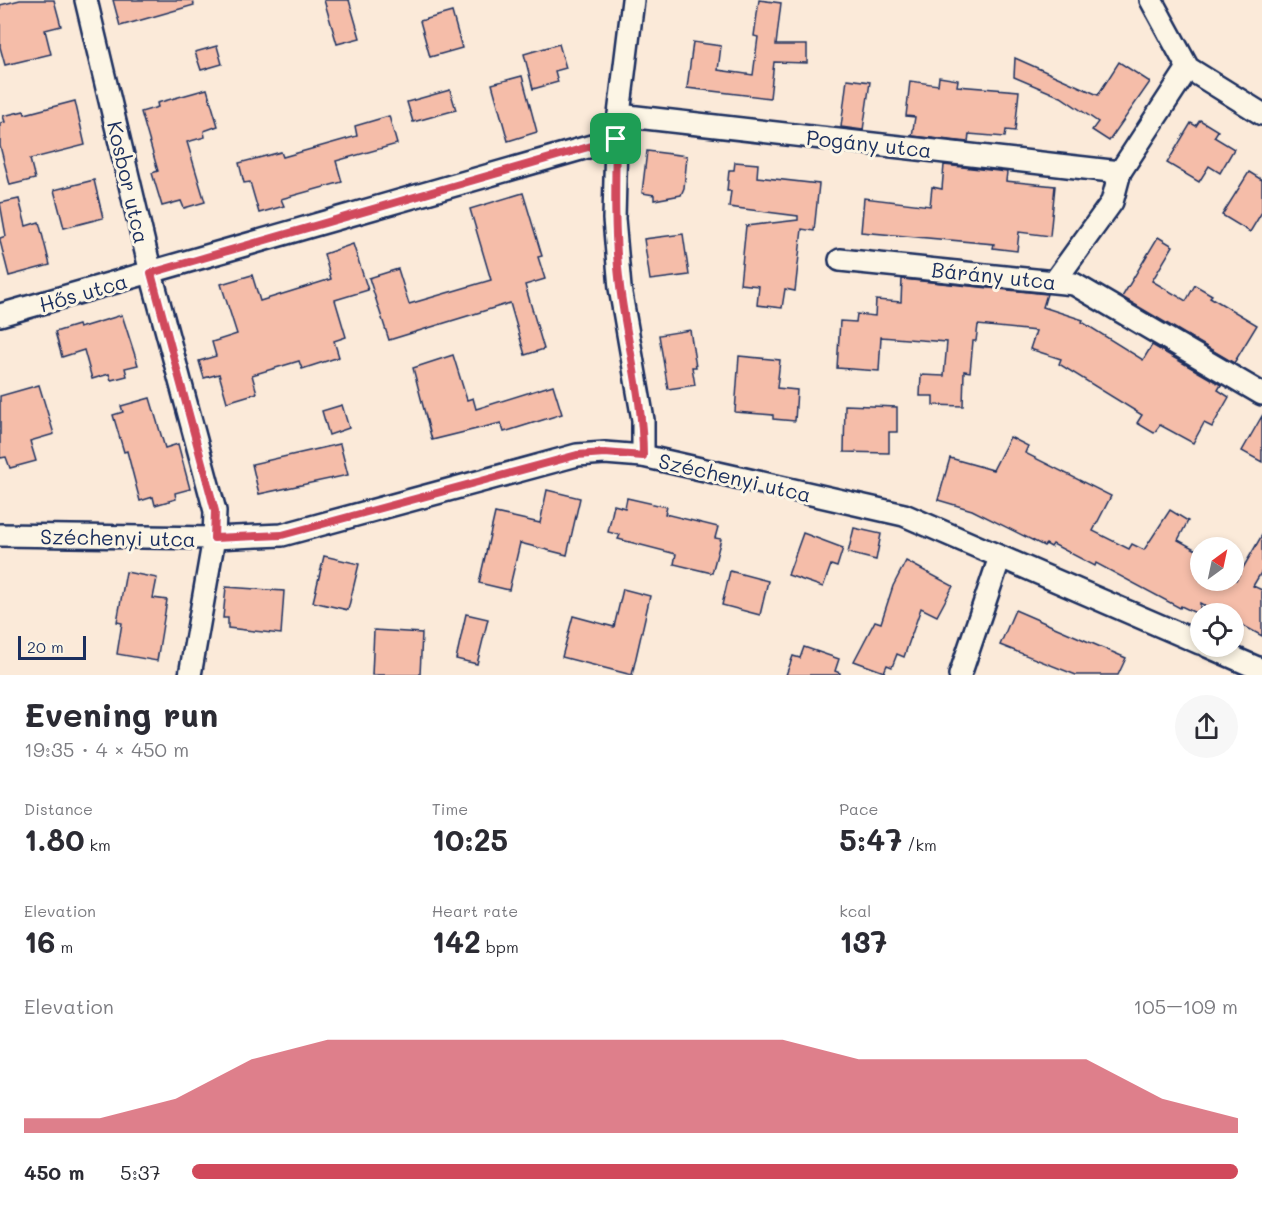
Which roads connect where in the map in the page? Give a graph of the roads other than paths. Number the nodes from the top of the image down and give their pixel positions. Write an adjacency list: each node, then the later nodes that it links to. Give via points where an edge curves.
1 (86, 0): 10 (street, Kosbor utca)
2 (633, 0): 6 (street)
3 (1151, 0): 4 (street)
4 (1188, 68): 5 (street); 8 (street)
5 (1262, 114)
6 (619, 115): 7 (street); 8 (street, Pogány utca)
7 (616, 139): 10 (street, Hős utca); 14 (street, via 614,219 620,288 641,409)
8 (1120, 172): 11 (street, via 1112,202)
9 (840, 260): 11 (street, Bárány utca)
10 (151, 273): 12 (street, Hős utca); 16 (street, Kosbor utca, via 215,511)
11 (1055, 281): 13 (street, Bárány utca, via 1074,284)
12 (0, 315)
13 (1262, 394)
14 (643, 456): 16 (street, Széchenyi utca, via 577,455 282,535); 17 (street, Széchenyi utca, via 904,515)
15 (0, 535): 16 (street, Széchenyi utca)
16 (214, 538): 21 (street, Kosbor utca)
17 (1000, 557): 18 (street, Széchenyi utca); 22 (street)
18 (1190, 639)
19 (1232, 657): 20 (street)
20 (1262, 670)
21 (189, 675)
22 (960, 675)

